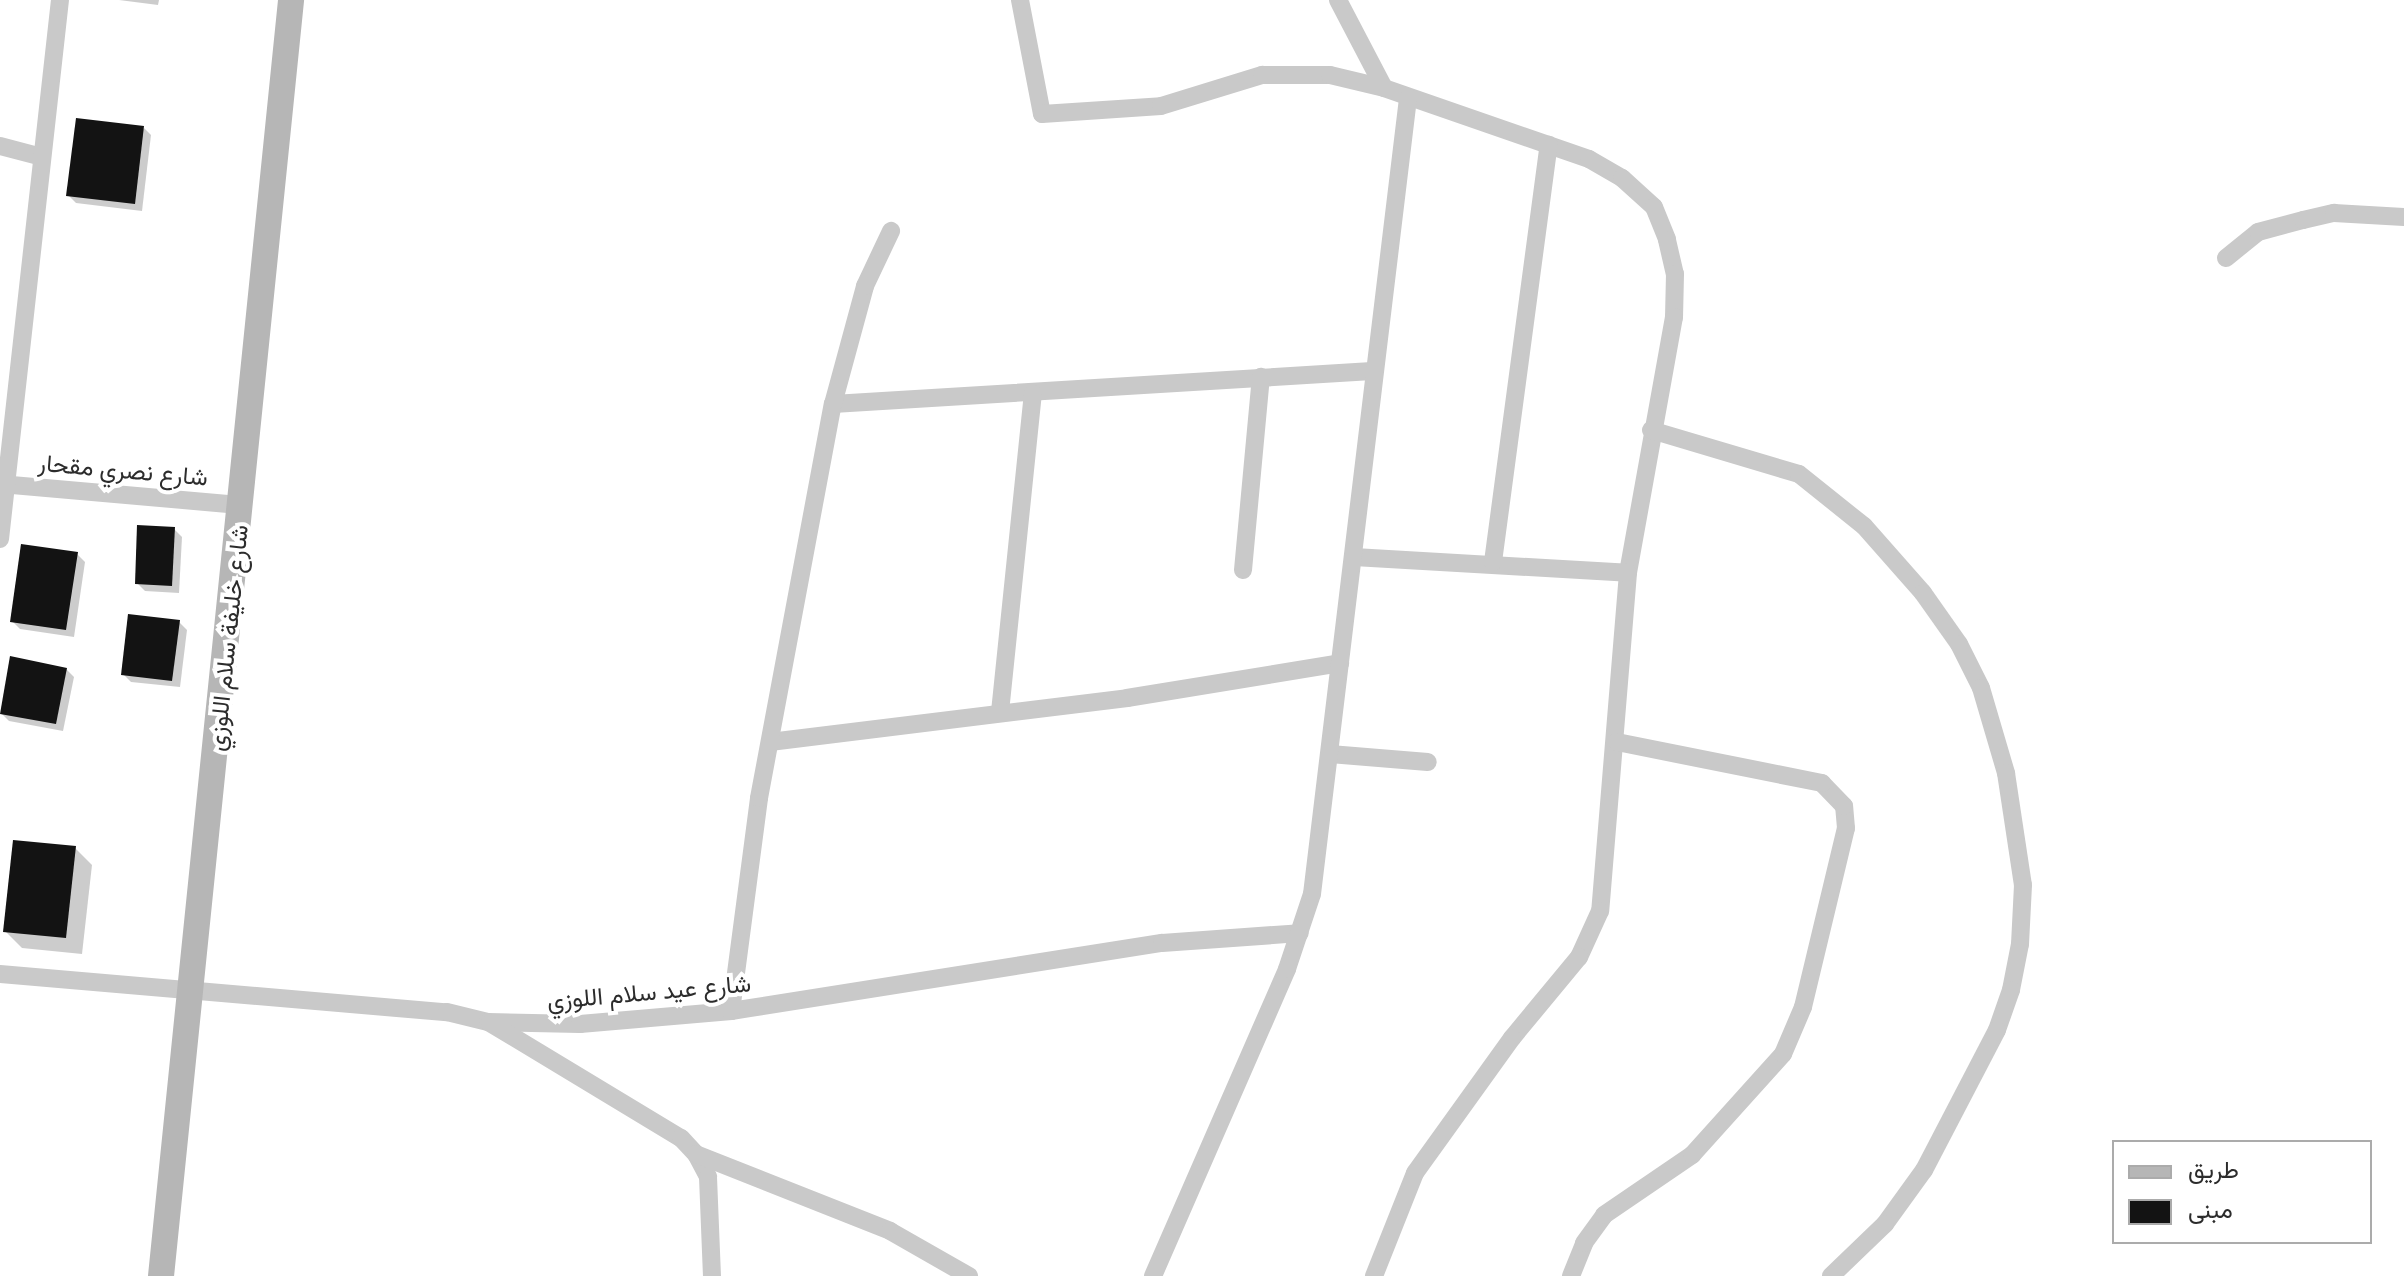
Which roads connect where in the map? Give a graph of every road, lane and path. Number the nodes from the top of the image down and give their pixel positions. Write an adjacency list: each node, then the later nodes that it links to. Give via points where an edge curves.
1 (60, 0): 9 (street)
2 (291, 0): 19 (street, شارع خليفة سلام اللوزي)
3 (1020, 0): 5 (street, via 1042,114 1161,106 1287,73 1330,75)
4 (1338, 0): 5 (street)
5 (1384, 88): 6 (street)
6 (1408, 98): 7 (street); 13 (street)
7 (1549, 145): 17 (street, via 1622,178 1654,207 1667,240 1675,274 1674,317); 22 (street)
8 (0, 146): 9 (street)
9 (42, 157): 18 (street)
10 (2404, 217): 12 (street, via 2334,213 2303,220 2258,232)
11 (891, 231): 16 (street, via 865,286)
12 (2226, 258)
13 (1372, 371): 14 (street); 21 (street)
14 (1261, 377): 15 (street); 23 (street)
15 (1033, 394): 16 (street); 26 (street)
16 (833, 404): 27 (street)
17 (1651, 430): 24 (street); 43 (street, via 1799,474 1864,526 1959,644 1981,688 2006,773 2023,885 2020,944 2006,1003 1924,1170 1885,1224)
18 (2, 484): 19 (street, شارع نصري مقحار); 20 (street)
19 (242, 505): 33 (street, شارع خليفة سلام اللوزي)
20 (0, 539)
21 (1354, 557): 22 (street); 25 (street)
22 (1493, 562): 24 (street)
23 (1243, 570)
24 (1628, 573): 28 (street)
25 (1340, 663): 26 (street); 29 (street)
26 (1000, 712): 27 (street)
27 (770, 742): 34 (street, via 740,917)
28 (1617, 742): 41 (street, via 1594,930 1415,1173); 42 (street, via 1822,783 1844,806 1846,828 1803,1007 1783,1054 1692,1155 1604,1215 1584,1243)
29 (1330, 754): 30 (street); 31 (street, via 1318,864)
30 (1428, 762)
31 (1300, 933): 34 (street, شارع عيد سلام اللوزي, via 1162,943); 40 (street)
32 (0, 974): 33 (street, شارع عيد سلام اللوزي)
33 (190, 989): 35 (street, شارع عيد سلام اللوزي, via 447,1012); 38 (street, شارع خليفة سلام اللوزي)
34 (731, 1011): 35 (street, شارع عيد سلام اللوزي, via 628,1022)
35 (488, 1022): 36 (street, via 681,1138)
36 (696, 1154): 37 (street, via 890,1231); 39 (street, via 708,1177)
37 (960, 1274)
38 (161, 1276)
39 (712, 1276)
40 (1153, 1276)
41 (1374, 1276)
42 (1571, 1276)
43 (1831, 1276)

